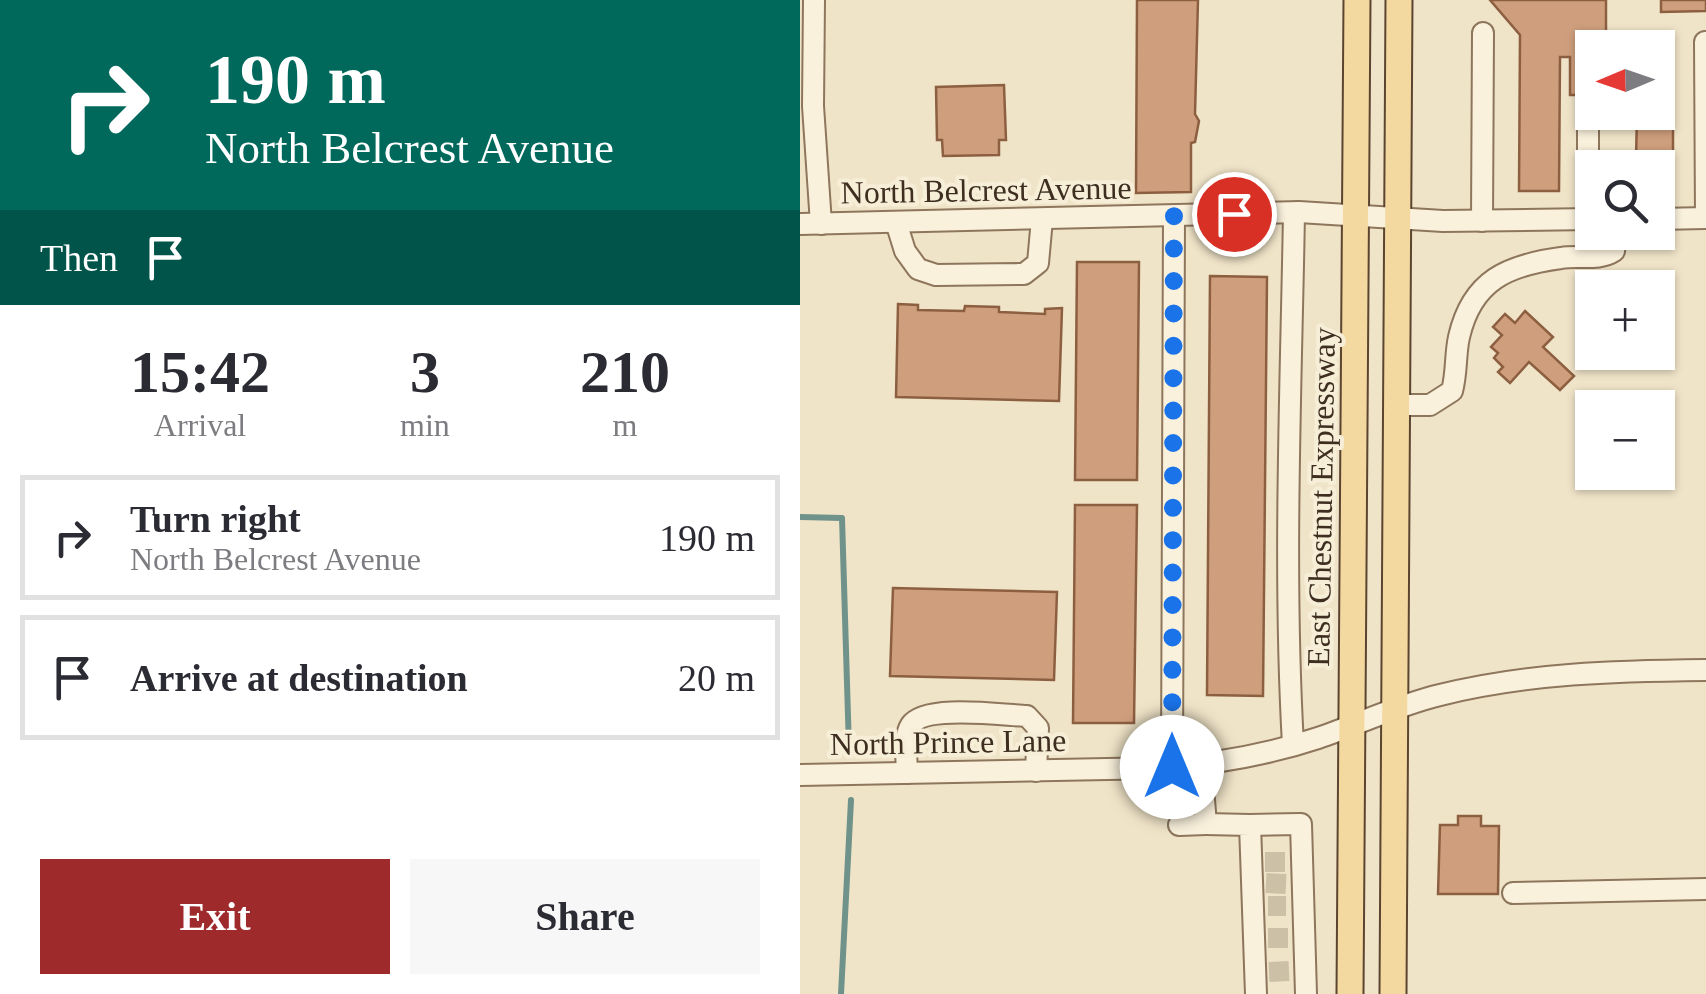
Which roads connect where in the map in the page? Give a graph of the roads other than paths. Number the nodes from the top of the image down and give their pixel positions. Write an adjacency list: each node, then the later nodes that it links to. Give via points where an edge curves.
1 (814, 0): 16 (street)
2 (1358, 0): 8 (main road, East Chestnut Expressway)
3 (1399, 0): 9 (main road)
4 (1483, 33): 14 (street)
5 (1704, 42): 11 (street)
6 (1294, 212): 7 (street, North Belcrest Avenue); 8 (street, North Belcrest Avenue); 22 (street)
7 (1174, 216): 12 (street, North Belcrest Avenue); 24 (street)
8 (1356, 216): 9 (street, North Belcrest Avenue); 21 (main road, East Chestnut Expressway)
9 (1396, 218): 14 (street, North Belcrest Avenue); 18 (main road)
10 (1675, 218): 11 (street)
11 (1706, 218)
12 (1042, 219): 15 (street, North Belcrest Avenue); 15 (street, via 1038,263 1024,274 918,269 904,251)
13 (1575, 220): 14 (street, North Belcrest Avenue)
14 (1482, 221)
15 (896, 222): 16 (street, North Belcrest Avenue)
16 (810, 224)
17 (1614, 250): 18 (street, via 1604,258 1510,267 1467,311 1452,392 1430,405)
18 (1395, 405): 20 (main road)
19 (1706, 670): 20 (street, North Prince Lane, via 1486,684)
20 (1393, 708): 21 (street, North Prince Lane); 39 (main road)
21 (1351, 725): 22 (street, North Prince Lane); 38 (main road, East Chestnut Expressway)
22 (1293, 744): 23 (street, North Prince Lane)
23 (1202, 764): 24 (street, North Prince Lane); 28 (street)
24 (1172, 767): 25 (street, North Prince Lane)
25 (1036, 770): 26 (street, North Prince Lane); 26 (street, via 1038,728 1027,716 930,713 912,723)
26 (907, 773): 27 (street, North Prince Lane)
27 (800, 775)
28 (1206, 824): 29 (street); 30 (street)
29 (1179, 825)
30 (1250, 825): 33 (street, via 1259,873); 33 (street, via 1301,824 1295,873)
31 (1706, 889): 32 (street)
32 (1513, 893)
33 (1278, 906): 34 (street); 34 (street)
34 (1279, 938): 35 (street); 35 (street)
35 (1280, 971): 36 (street); 37 (street)
36 (1256, 994)
37 (1306, 994)
38 (1350, 994)
39 (1393, 994)

